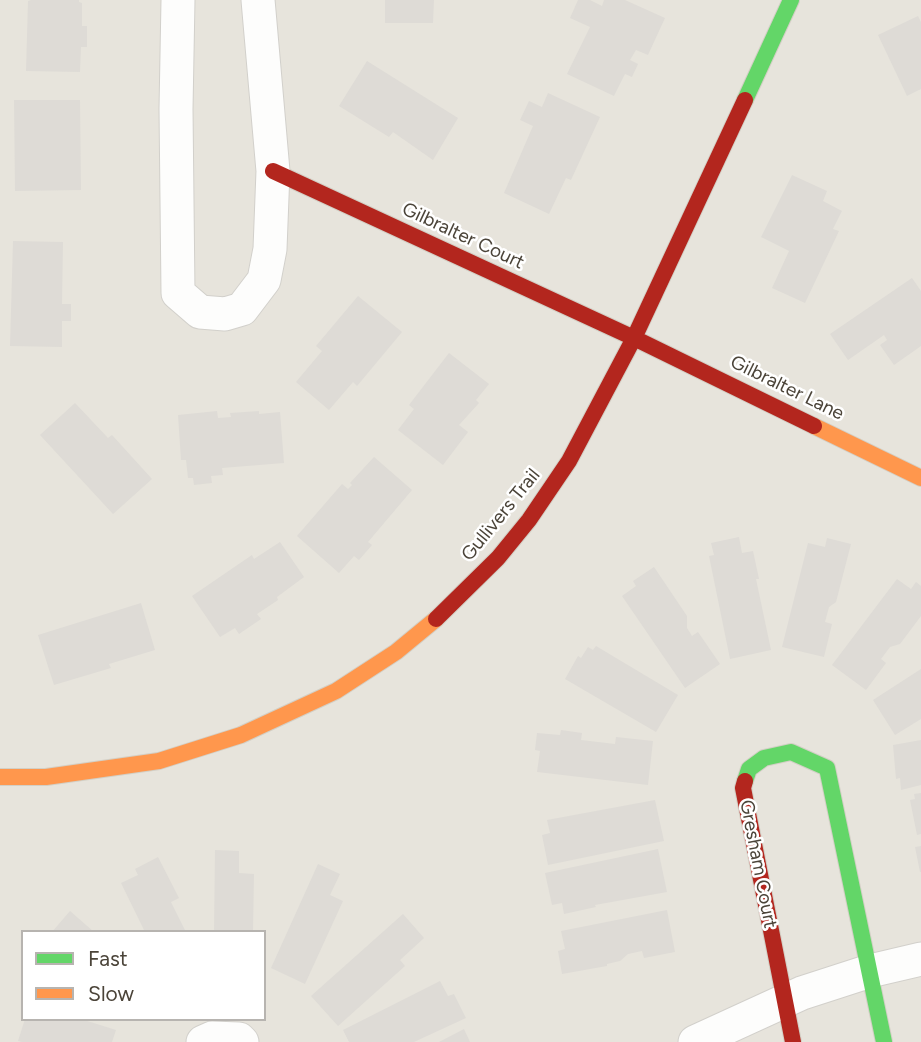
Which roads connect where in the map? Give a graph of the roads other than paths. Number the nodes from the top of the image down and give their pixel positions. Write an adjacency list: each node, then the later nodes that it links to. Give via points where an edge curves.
1 (178, 0): 4 (street, via 178,293 200,312 225,314 242,309 264,280)
2 (258, 0): 4 (street)
3 (791, 0): 5 (street, Gullivers Trail)
4 (273, 171): 5 (street, Gilbralter Court)
5 (634, 338): 6 (street, Gilbralter Lane); 7 (street, Gullivers Trail, via 569,461 528,520 498,558 396,652 336,691 193,752 113,769)
6 (921, 478)
7 (0, 778)
8 (921, 959): 9 (street)
9 (870, 971): 10 (street); 10 (street, Gresham Court, via 827,768 791,752 764,758 749,769 743,788); 15 (street, Gresham Court)
10 (785, 1000): 13 (street); 14 (street, Gresham Court)
11 (203, 1042): 12 (street, via 212,1038)
12 (242, 1042)
13 (695, 1042)
14 (793, 1042)
15 (884, 1042)

